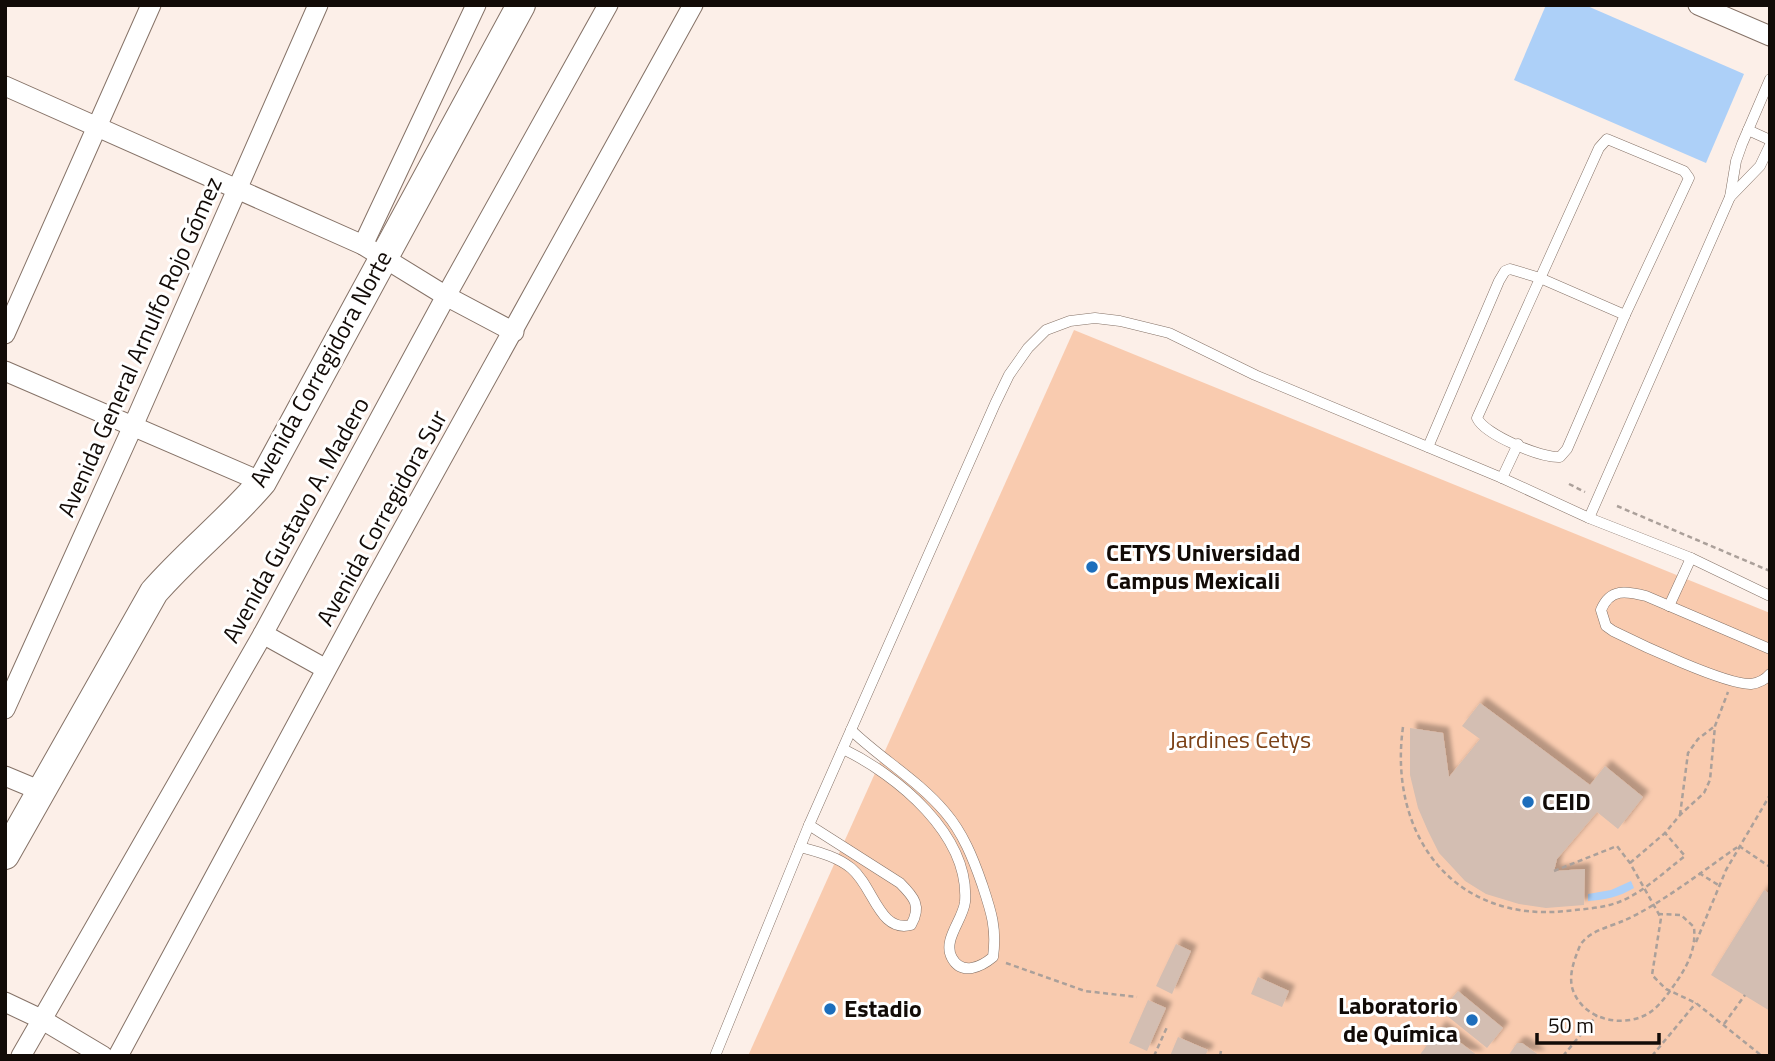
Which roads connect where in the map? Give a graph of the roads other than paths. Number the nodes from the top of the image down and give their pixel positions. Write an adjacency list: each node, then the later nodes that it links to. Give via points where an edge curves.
1 (151, 5): 11 (street)
2 (318, 5): 14 (street, Avenida General Arnulfo Rojo Gómez)
3 (477, 5): 16 (street)
4 (521, 5): 16 (street, Avenida Corregidora Norte)
5 (608, 5): 18 (street, Avenida Gustavo A. Madero)
6 (693, 5): 20 (street, Avenida Corregidora Sur)
7 (1698, 5): 8 (street)
8 (1770, 36)
9 (1770, 79): 12 (lane)
10 (5, 86): 11 (street)
11 (96, 128): 14 (street); 21 (street)
12 (1748, 130): 13 (lane); 15 (lane, via 1736,161)
13 (1770, 143): 15 (lane, via 1760,166)
14 (237, 189): 16 (street); 23 (street, Avenida General Arnulfo Rojo Gómez)
15 (1730, 197): 28 (lane)
16 (373, 251): 18 (street); 27 (street, Avenida Corregidora Norte)
17 (1540, 278): 19 (lane); 19 (lane, via 1602,142 1613,140 1684,171 1689,178); 24 (lane, via 1477,418 1485,429); 25 (lane, via 1510,269 1501,277)
18 (446, 296): 20 (street); 32 (street, Avenida Gustavo A. Madero)
19 (1625, 315): 24 (lane, via 1567,449 1560,457 1548,457)
20 (514, 332): 34 (street, Avenida Corregidora Sur)
21 (5, 334)
22 (5, 371): 23 (street)
23 (133, 426): 27 (street); 36 (street, Avenida General Arnulfo Rojo Gómez)
24 (1518, 444): 26 (lane)
25 (1428, 447): 26 (lane); 37 (lane, via 1255,375 1169,333 1095,318 1046,330 1028,348 995,404)
26 (1502, 478): 28 (lane)
27 (262, 482): 40 (street, Avenida Corregidora Norte, via 154,592)
28 (1590, 518): 29 (lane)
29 (1691, 558): 30 (lane); 31 (lane)
30 (1770, 596)
31 (1669, 606): 33 (lane); 35 (lane, via 1646,596 1618,592 1609,595 1601,610 1606,626 1613,631 1729,681 1751,684)
32 (263, 634): 34 (street); 45 (street, Avenida Gustavo A. Madero)
33 (1770, 649)
34 (326, 669): 48 (street, Avenida Corregidora Sur)
35 (1770, 674)
36 (5, 709)
37 (851, 730): 38 (lane); 38 (lane, via 945,812 964,840 996,937 993,957 981,967 959,966 949,948 965,904 965,882 960,861 941,829 887,774)
38 (844, 749): 41 (lane)
39 (5, 776): 40 (street)
40 (41, 791): 43 (street, Avenida Corregidora Norte)
41 (809, 825): 42 (lane); 42 (lane, via 900,883 917,905 911,925 892,925 849,866 833,856)
42 (800, 847): 49 (lane)
43 (5, 855)
44 (5, 1002): 45 (street)
45 (41, 1019): 46 (street, Avenida Gustavo A. Madero); 47 (street)
46 (21, 1056)
47 (103, 1056)
48 (118, 1056)
49 (715, 1056)

